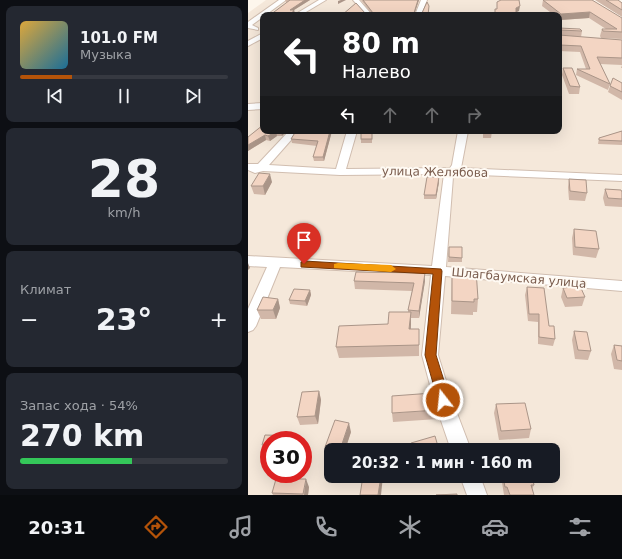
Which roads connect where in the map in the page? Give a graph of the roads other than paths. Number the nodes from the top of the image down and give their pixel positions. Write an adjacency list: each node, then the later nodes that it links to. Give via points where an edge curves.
1 (283, 0): 5 (street)
2 (322, 0): 6 (street)
3 (356, 0): 7 (street)
4 (424, 0): 8 (street)
5 (266, 12)
6 (302, 12)
7 (366, 12)
8 (419, 12)
9 (260, 16): 11 (street, via 249,24)
10 (248, 29): 11 (street)
11 (260, 29)
12 (260, 38): 13 (street)
13 (248, 44)
14 (260, 105): 15 (street)
15 (248, 107)
16 (291, 134): 20 (street)
17 (351, 134): 22 (street)
18 (462, 134): 21 (street, via 457,166)
19 (248, 167): 20 (street, улица Желябова)
20 (261, 168): 22 (street, улица Желябова); 23 (street)
21 (453, 171): 22 (street, улица Желябова); 24 (street, улица Желябова); 27 (street, via 448,176)
22 (340, 172)
23 (248, 173)
24 (622, 178)
25 (248, 261): 26 (street, Шлагбаумская улица)
26 (275, 263): 27 (street, Шлагбаумская улица); 29 (street)
27 (438, 271): 28 (street, Шлагбаумская улица); 30 (street, via 430,355)
28 (622, 286)
29 (248, 326)
30 (458, 443)
31 (473, 483): 32 (street)
32 (477, 495)

